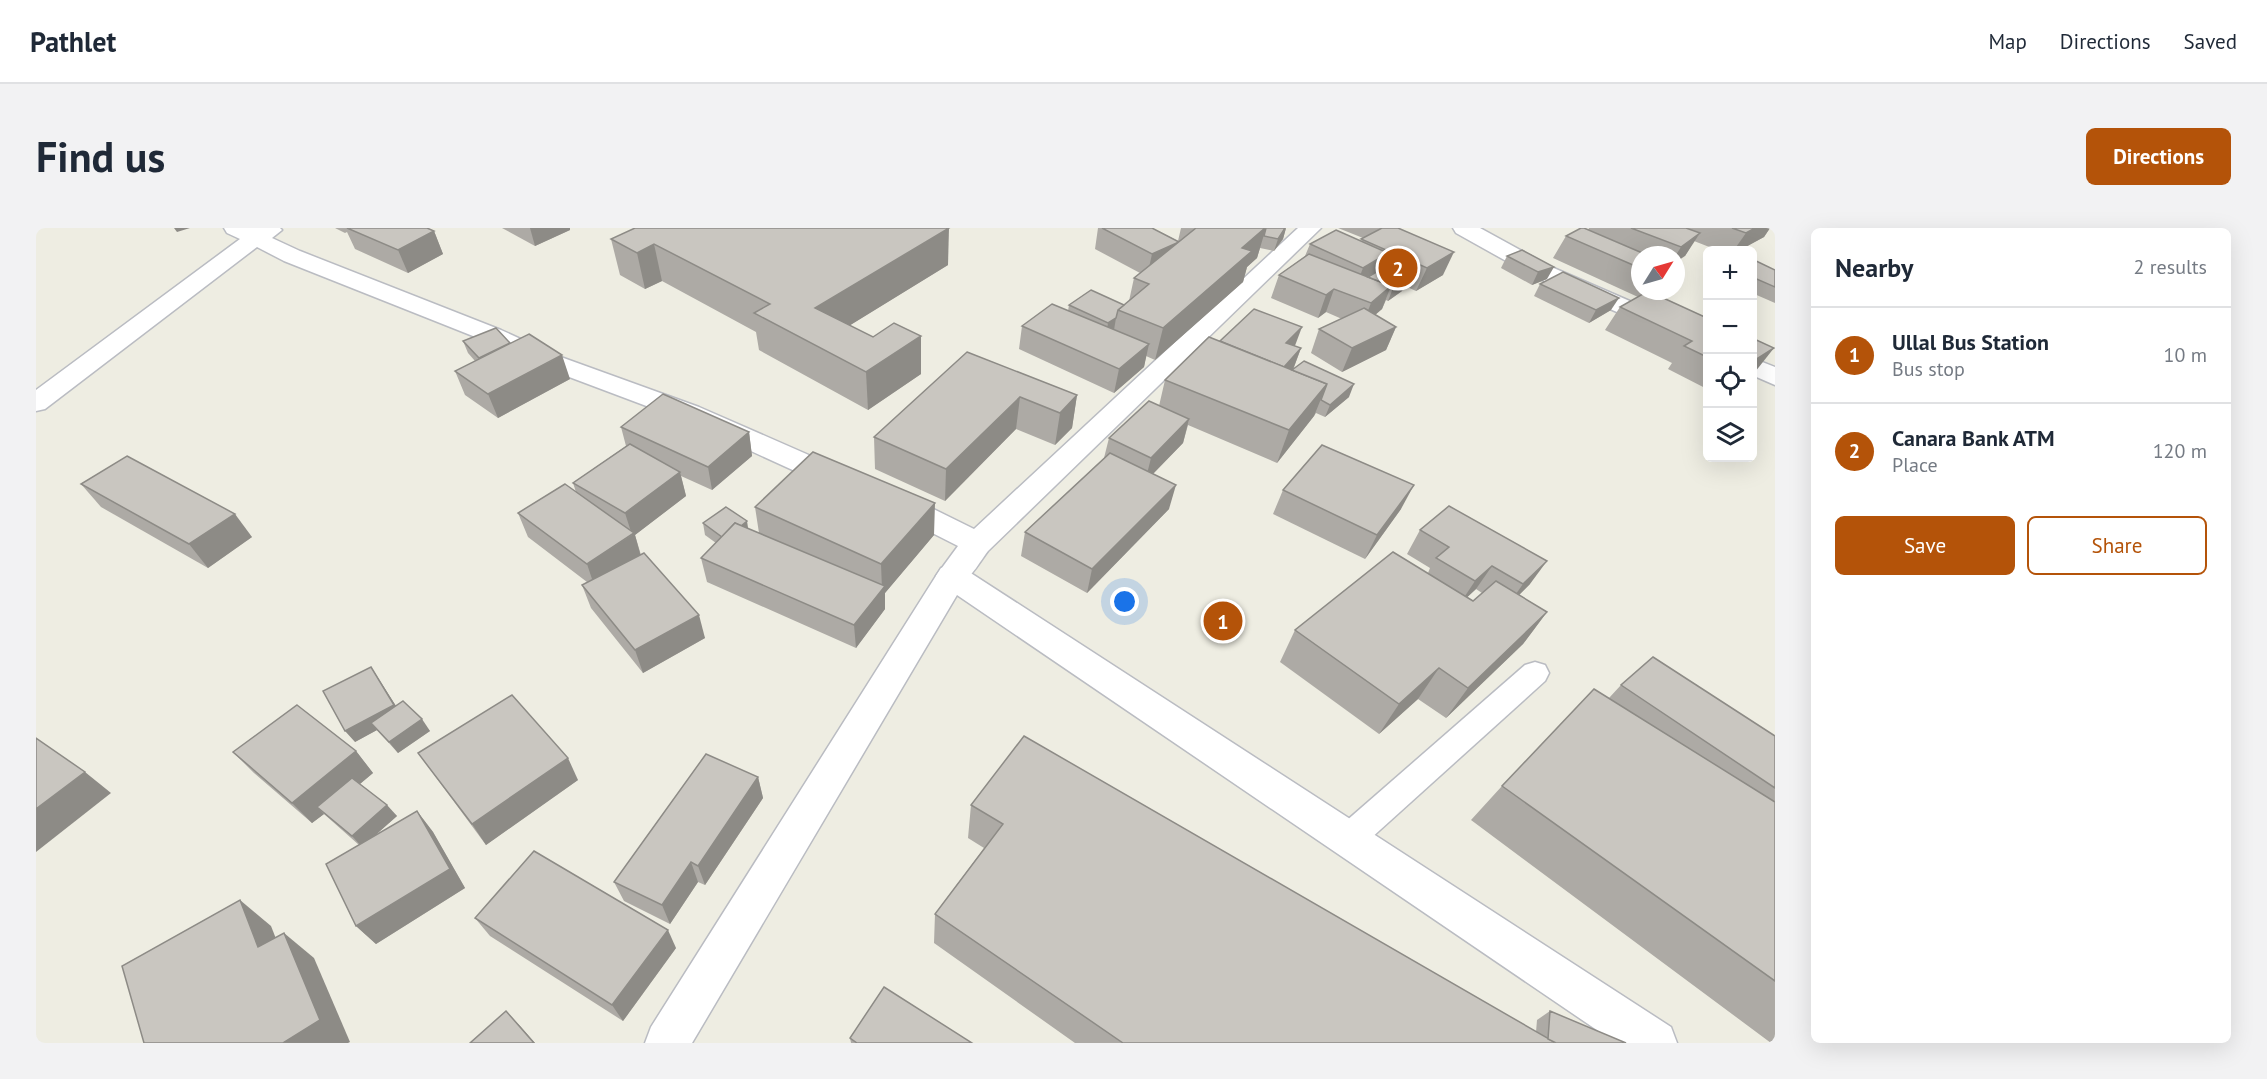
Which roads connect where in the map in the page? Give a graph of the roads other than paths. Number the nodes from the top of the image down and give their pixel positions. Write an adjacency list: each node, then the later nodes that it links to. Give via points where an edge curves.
1 (1310, 228): 8 (street)
2 (1464, 228): 4 (street, via 1541,271)
3 (254, 232): 7 (street); 8 (street, via 549,361 690,413 806,467 909,508)
4 (1703, 342)
5 (1757, 368): 6 (street)
6 (1775, 377)
7 (36, 403)
8 (977, 543): 9 (street)
9 (952, 576): 11 (street); 12 (street)
10 (1535, 674): 11 (lane)
11 (1348, 839): 13 (street)
12 (667, 1043)
13 (1655, 1043)

